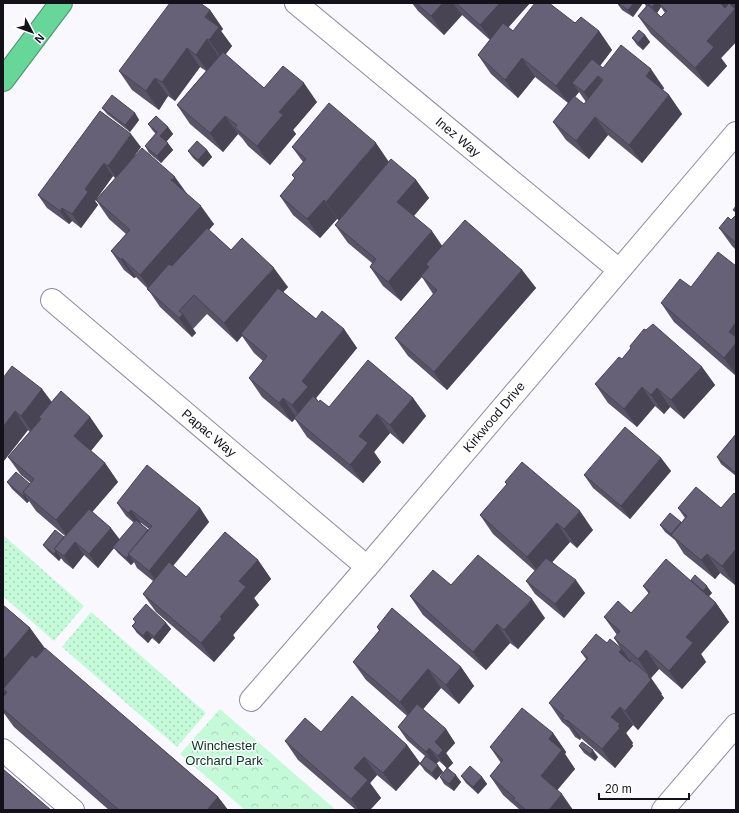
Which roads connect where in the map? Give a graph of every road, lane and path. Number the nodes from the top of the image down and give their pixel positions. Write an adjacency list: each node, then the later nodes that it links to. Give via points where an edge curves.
1 (61, 3): 3 (highway)
2 (296, 3): 5 (street, Inez Way)
3 (3, 80)
4 (736, 133): 5 (street, Kirkwood Drive)
5 (619, 270): 7 (street, Kirkwood Drive)
6 (52, 300): 7 (street, Papac Way)
7 (367, 567): 8 (street, Kirkwood Drive)
8 (251, 700)
9 (736, 725): 12 (street)
10 (3, 750): 11 (street)
11 (73, 810)
12 (663, 810)

